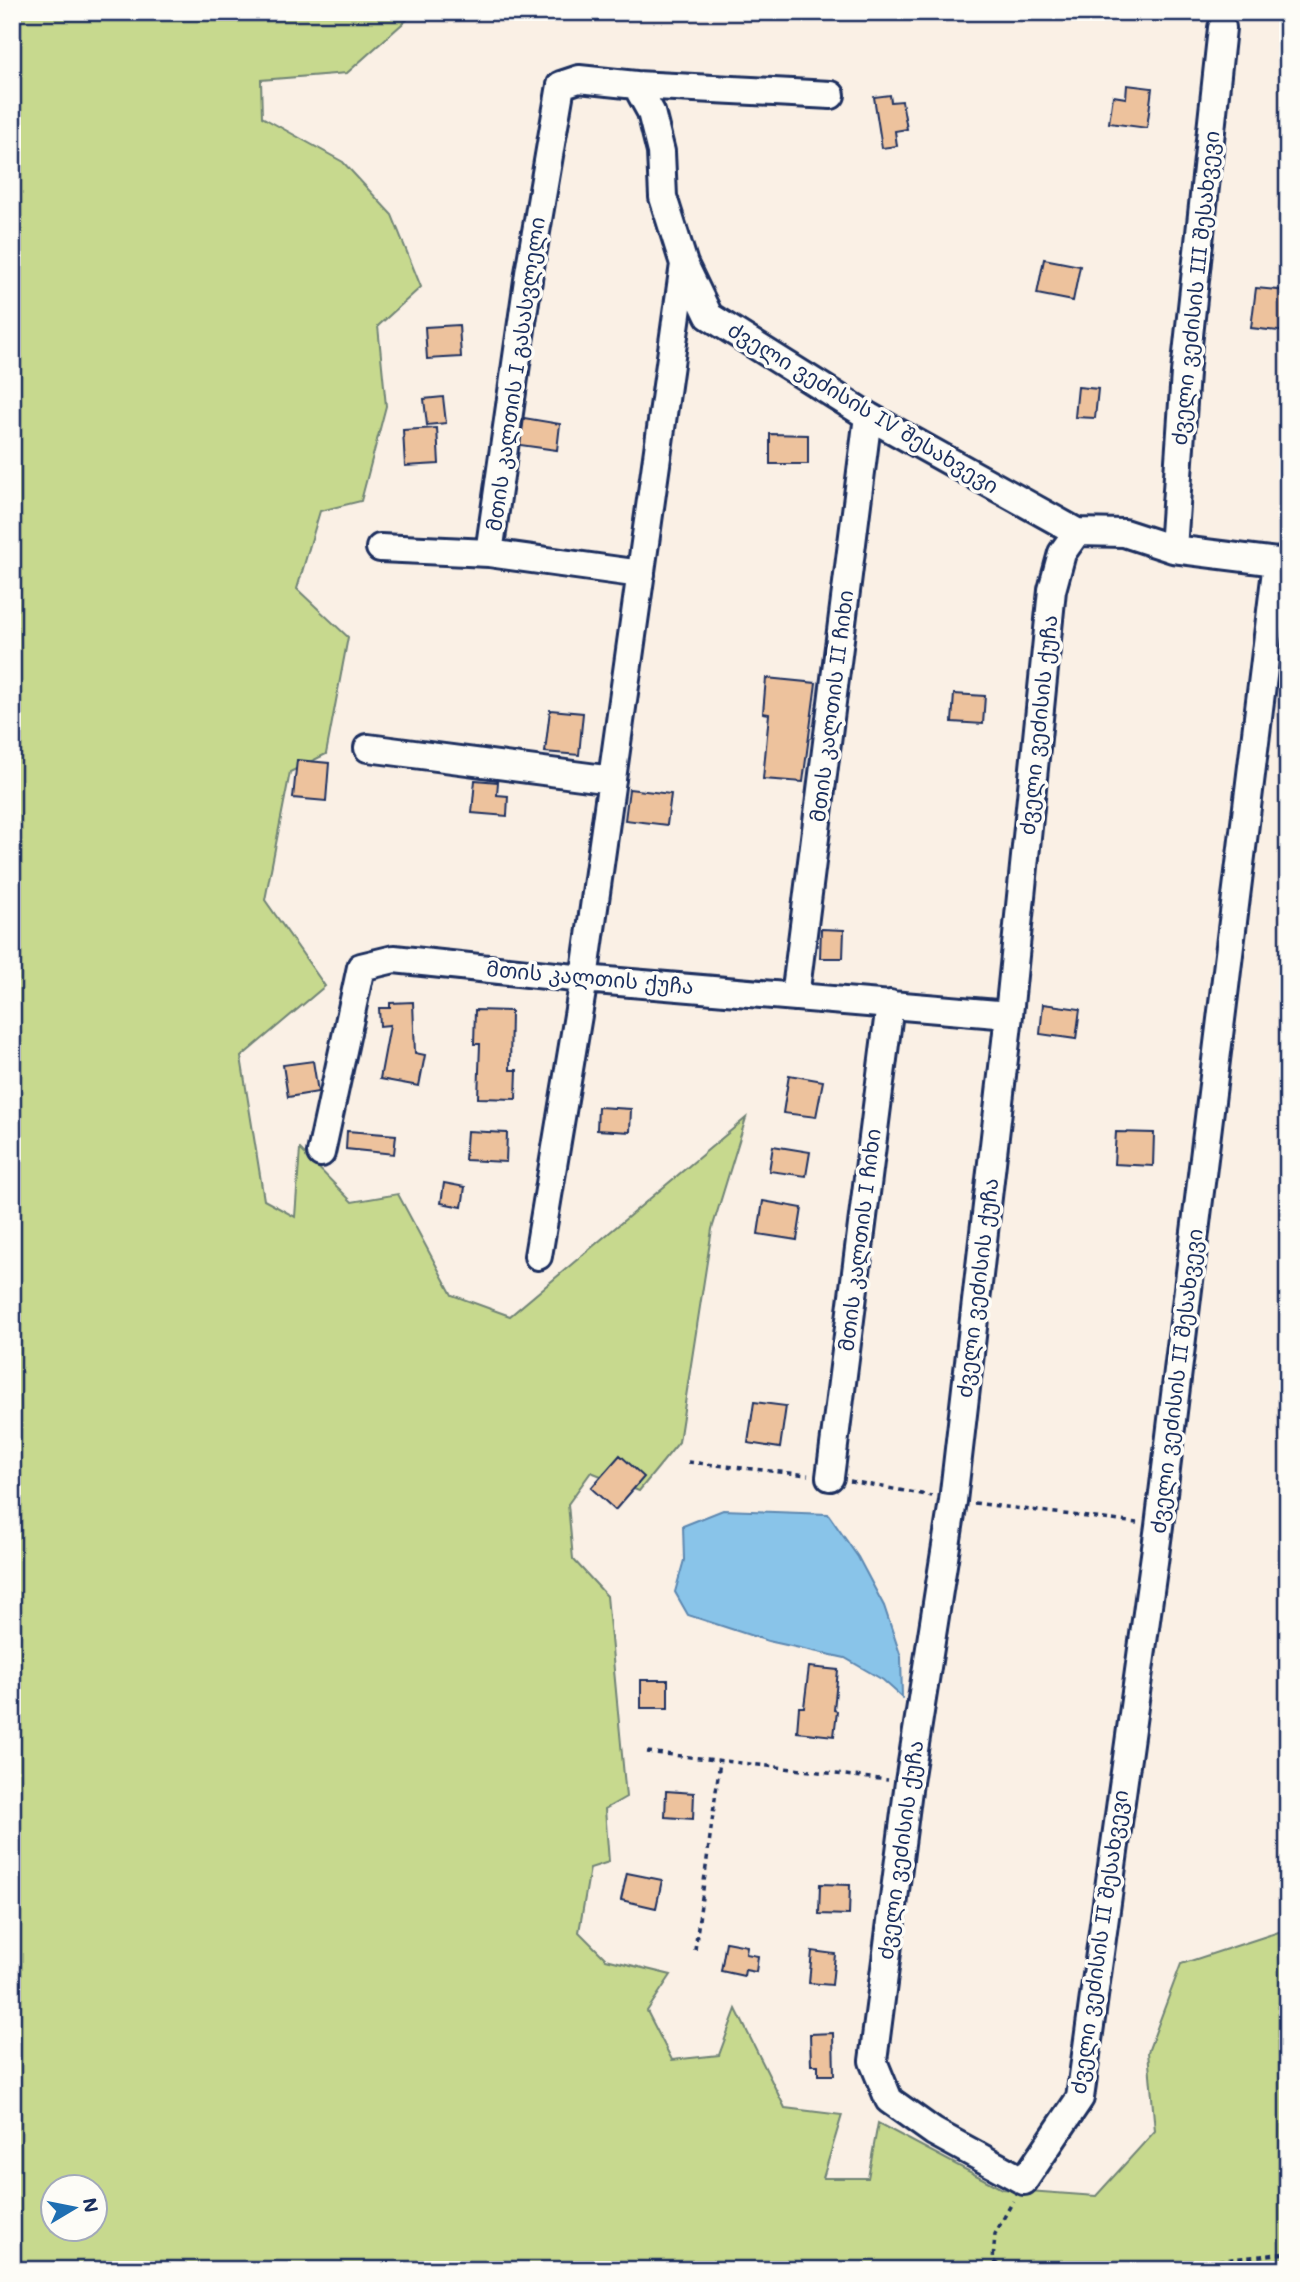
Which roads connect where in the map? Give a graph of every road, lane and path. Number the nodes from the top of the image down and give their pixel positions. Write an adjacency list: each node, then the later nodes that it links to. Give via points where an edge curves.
1 (1222, 28): 8 (street, ძველი ვეძისის III შესახვევი, via 1185,373)
2 (636, 85): 3 (street); 4 (street, ძველი ვეძისის IV შესახვევი, via 651,112 661,152 663,197); 9 (street, მთის კალთის I გასასვლელი, via 579,79 561,85)
3 (831, 94)
4 (684, 264): 5 (street, ძველი ვეძისის IV შესახვევი, via 709,316); 11 (street)
5 (868, 416): 6 (street, ძველი ვეძისის IV შესახვევი); 15 (street, მთის კალთის II ჩიხი)
6 (1077, 532): 8 (street, via 1124,533); 17 (street, ძველი ვეძისის ქუჩა, via 1062,553 1052,590)
7 (380, 548): 9 (street)
8 (1173, 549): 10 (street)
9 (489, 553): 11 (street, მთის კალთის I გასასვლელი)
10 (1282, 561): 23 (street, ძველი ვეძისის II შესახვევი)
11 (641, 574): 13 (street)
12 (368, 748): 13 (street)
13 (612, 779): 14 (street)
14 (584, 979): 15 (street, მთის კალთის ქუჩა); 18 (street, მთის კალთის ქუჩა, via 394,959 361,967); 19 (street)
15 (795, 997): 16 (street, მთის კალთის ქუჩა)
16 (890, 1004): 17 (street, მთის კალთის ქუჩა); 21 (street, მთის კალთის I ჩიხი)
17 (1009, 1015): 22 (street, ძველი ვეძისის ქუჩა)
18 (321, 1153)
19 (538, 1255)
20 (688, 1462): 21 (path)
21 (830, 1477): 22 (path)
22 (953, 1500): 23 (path); 26 (street, ძველი ვეძისის ქუჩა)
23 (1159, 1526): 28 (street, ძველი ვეძისის II შესახვევი, via 1080,2098)
24 (647, 1752): 25 (path)
25 (720, 1761): 26 (path); 27 (path)
26 (909, 1783): 28 (street, ძველი ვეძისის ქუჩა, via 873,2061 889,2100 934,2132)
27 (695, 1950)
28 (1024, 2181): 30 (path, via 995,2234 993,2261)
29 (1288, 2253): 31 (path)
30 (1006, 2270)
31 (1129, 2270)

